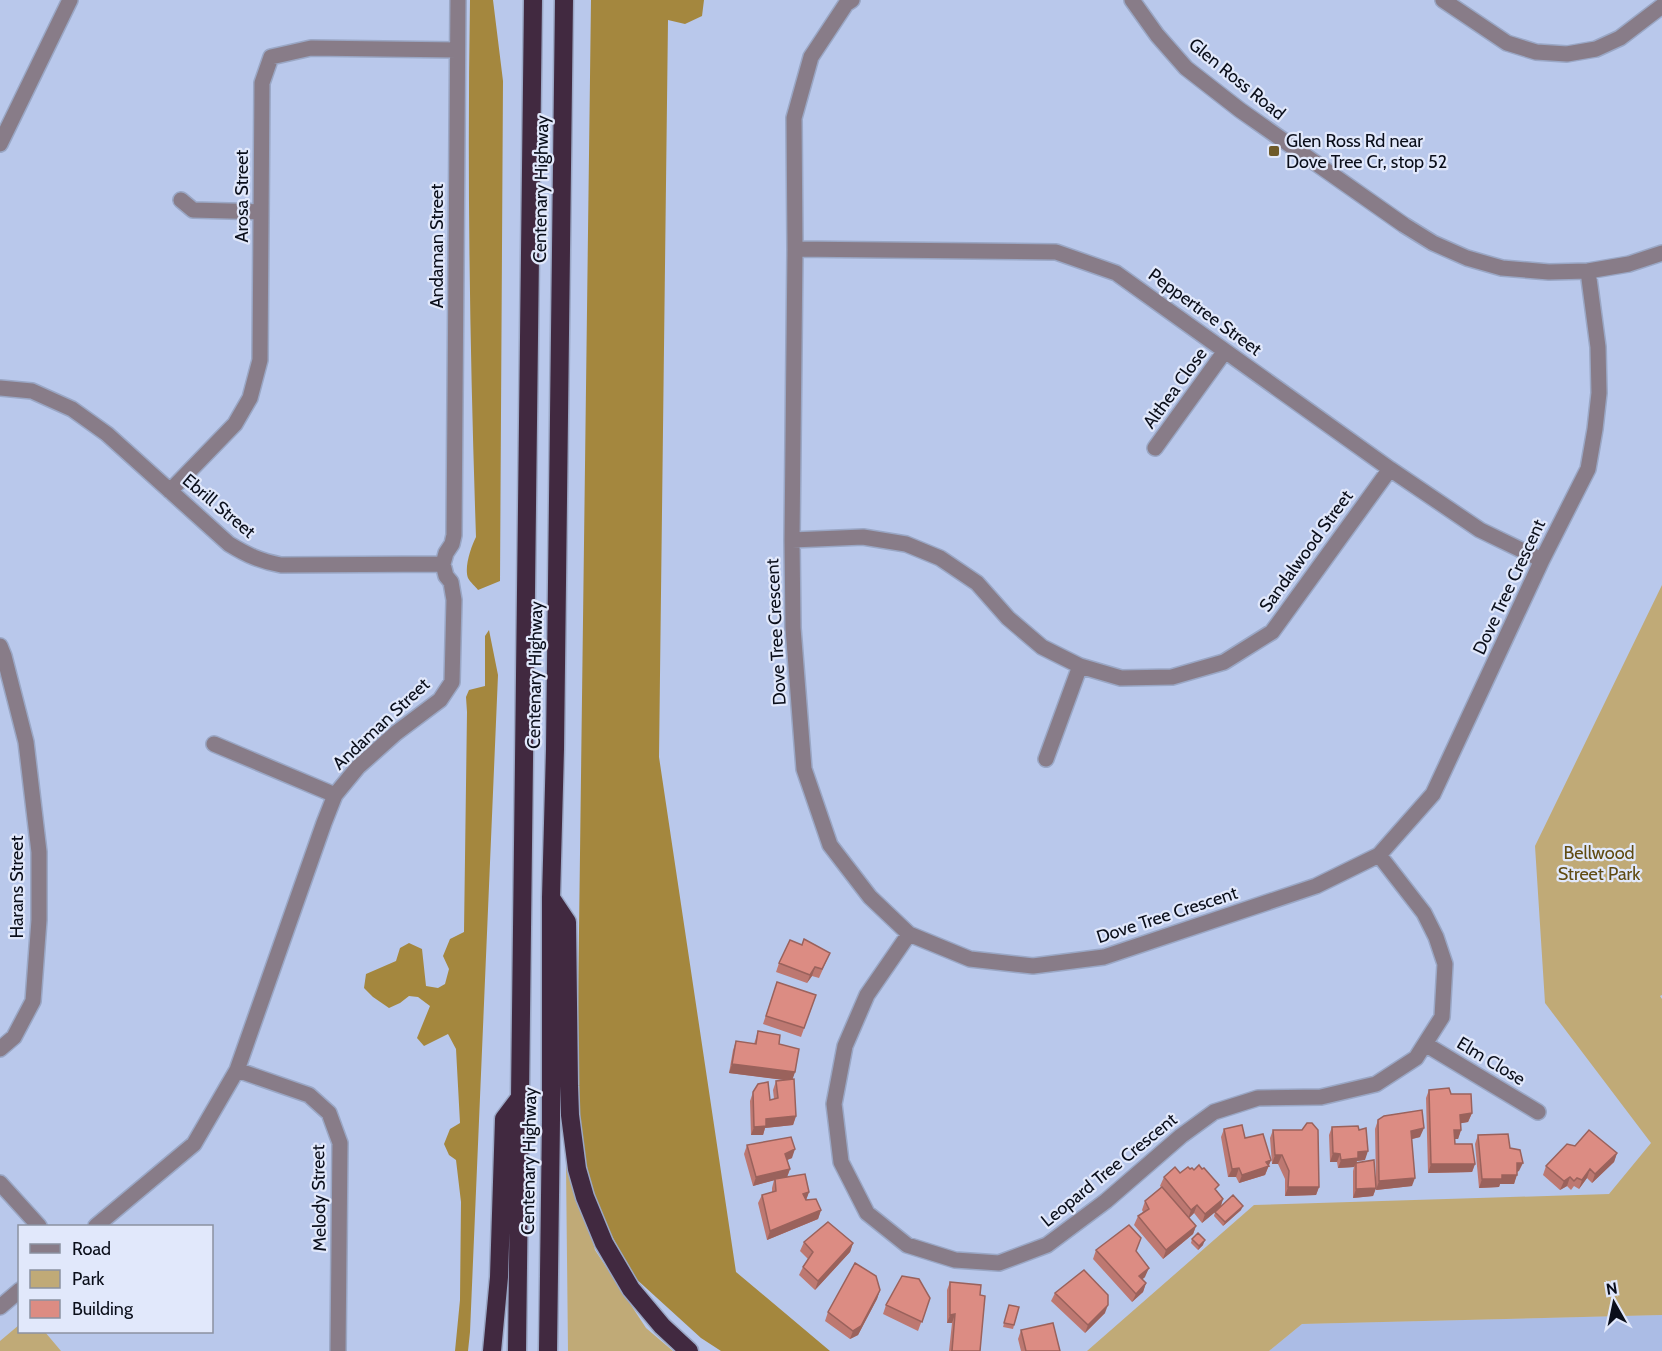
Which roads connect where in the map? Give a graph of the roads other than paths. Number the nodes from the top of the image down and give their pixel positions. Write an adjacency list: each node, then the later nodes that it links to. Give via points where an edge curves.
1 (70, 0): 10 (street)
2 (458, 0): 9 (street, Andaman Street)
3 (533, 0): 35 (highway, Centenary Highway)
4 (564, 0): 30 (highway, Centenary Highway)
5 (852, 0): 13 (street, Dove Tree Crescent, via 811,57 794,118)
6 (1132, 0): 15 (street, Glen Ross Road, via 1186,68 1240,110 1433,243 1502,268)
7 (1443, 0): 8 (street, via 1507,42 1536,52 1567,54 1596,49 1620,38)
8 (1662, 6)
9 (457, 50): 12 (street, Arosa Street, via 311,48 271,57 262,83); 23 (street, Andaman Street, via 454,535)
10 (0, 144)
11 (181, 201): 12 (street, via 193,210)
12 (261, 212): 20 (street, Arosa Street, via 260,360 250,398 235,424)
13 (795, 249): 16 (street, Peppertree Street, via 1056,252 1116,273); 21 (street, Dove Tree Crescent)
14 (1662, 252): 15 (street, Glen Ross Road, via 1629,264)
15 (1588, 271): 22 (street, Dove Tree Crescent, via 1598,347 1595,429 1588,469)
16 (1226, 351): 18 (street, Althea Close); 19 (street, Peppertree Street)
17 (0, 388): 20 (street, Ebrill Street, via 32,391 72,409 107,434)
18 (1155, 448)
19 (1390, 469): 22 (street, Peppertree Street, via 1480,530); 25 (street, Sandalwood Street, via 1272,632 1224,662 1172,676 1121,678)
20 (170, 491): 23 (street, Ebrill Street, via 229,544 263,562)
21 (792, 540): 25 (street, Sandalwood Street, via 863,537 906,544 940,558 977,583 1008,618 1042,646); 31 (street, Dove Tree Crescent, via 793,627 804,769 830,845 870,897)
22 (1542, 560): 29 (street, Dove Tree Crescent, via 1433,794)
23 (443, 564): 28 (street, Andaman Street, via 454,600 452,682 440,700 358,767)
24 (0, 646): 33 (street, Harans Street, via 26,741 39,852 33,1001 14,1037)
25 (1080, 666): 27 (street)
26 (214, 744): 28 (street)
27 (1046, 759)
28 (335, 795): 34 (street, Andaman Street)
29 (1379, 855): 31 (street, Dove Tree Crescent, via 1316,886 1104,957 1033,966 970,959); 32 (street, Leopard Tree Crescent, via 1424,913 1445,964 1442,1017)
30 (551, 898): 45 (highway, Centenary Highway); 46 (highway, via 567,922 570,1115 585,1197 604,1243 631,1289)
31 (909, 934): 32 (street, Leopard Tree Crescent, via 867,994 844,1046 834,1104 841,1162 867,1212 907,1245 955,1260 999,1263 1047,1245 1214,1112 1258,1098 1321,1097 1376,1084 1416,1058)
32 (1425, 1044): 36 (street, Elm Close)
33 (0, 1049)
34 (237, 1070): 39 (street, Andaman Street, via 194,1144); 42 (street, Melody Street, via 309,1095 329,1113 340,1143)
35 (519, 1100): 43 (highway, via 504,1119 499,1277); 44 (highway, Centenary Highway)
36 (1538, 1112)
37 (0, 1183): 38 (street)
38 (37, 1225)
39 (98, 1225)
40 (18, 1292): 41 (street)
41 (0, 1306)
42 (338, 1351)
43 (492, 1351)
44 (517, 1351)
45 (548, 1351)
46 (689, 1351)

